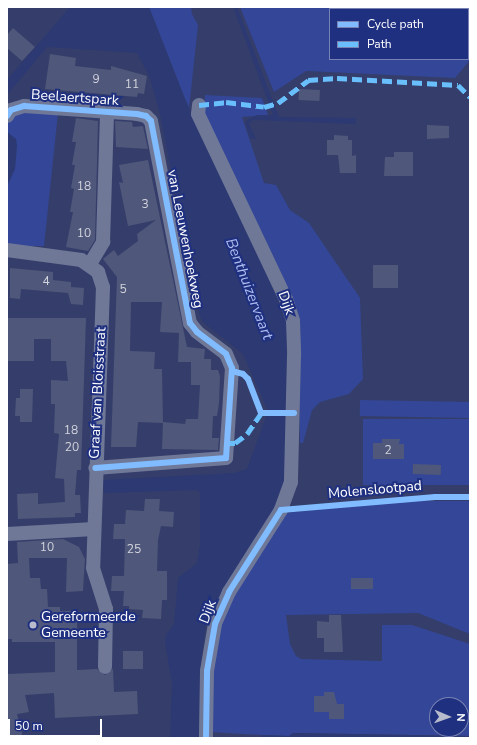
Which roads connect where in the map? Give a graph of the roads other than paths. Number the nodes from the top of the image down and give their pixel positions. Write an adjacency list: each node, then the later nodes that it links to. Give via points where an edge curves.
1 (199, 105): 11 (street, Dijk, via 198,114 286,299 293,321 294,356 291,482 282,510 229,592 214,624 207,671)
2 (107, 113): 3 (street, Beelaertspark, via 24,106 11,110); 4 (street, Beelaertspark); 6 (street, Beelaertspark, via 102,242)
3 (7, 116)
4 (146, 116): 7 (street, van Leeuwenhoekweg, via 151,121 190,323 197,332 226,354 232,368 228,453 226,458)
5 (7, 250): 6 (street, via 81,260)
6 (90, 264): 7 (street, Graaf van Bloisstraat, via 98,272 103,287)
7 (95, 468): 8 (street, Graaf van Bloisstraat)
8 (94, 529): 9 (street); 10 (street, Graaf van Bloisstraat, via 94,568 106,610)
9 (7, 534)
10 (104, 667)
11 (206, 738)

